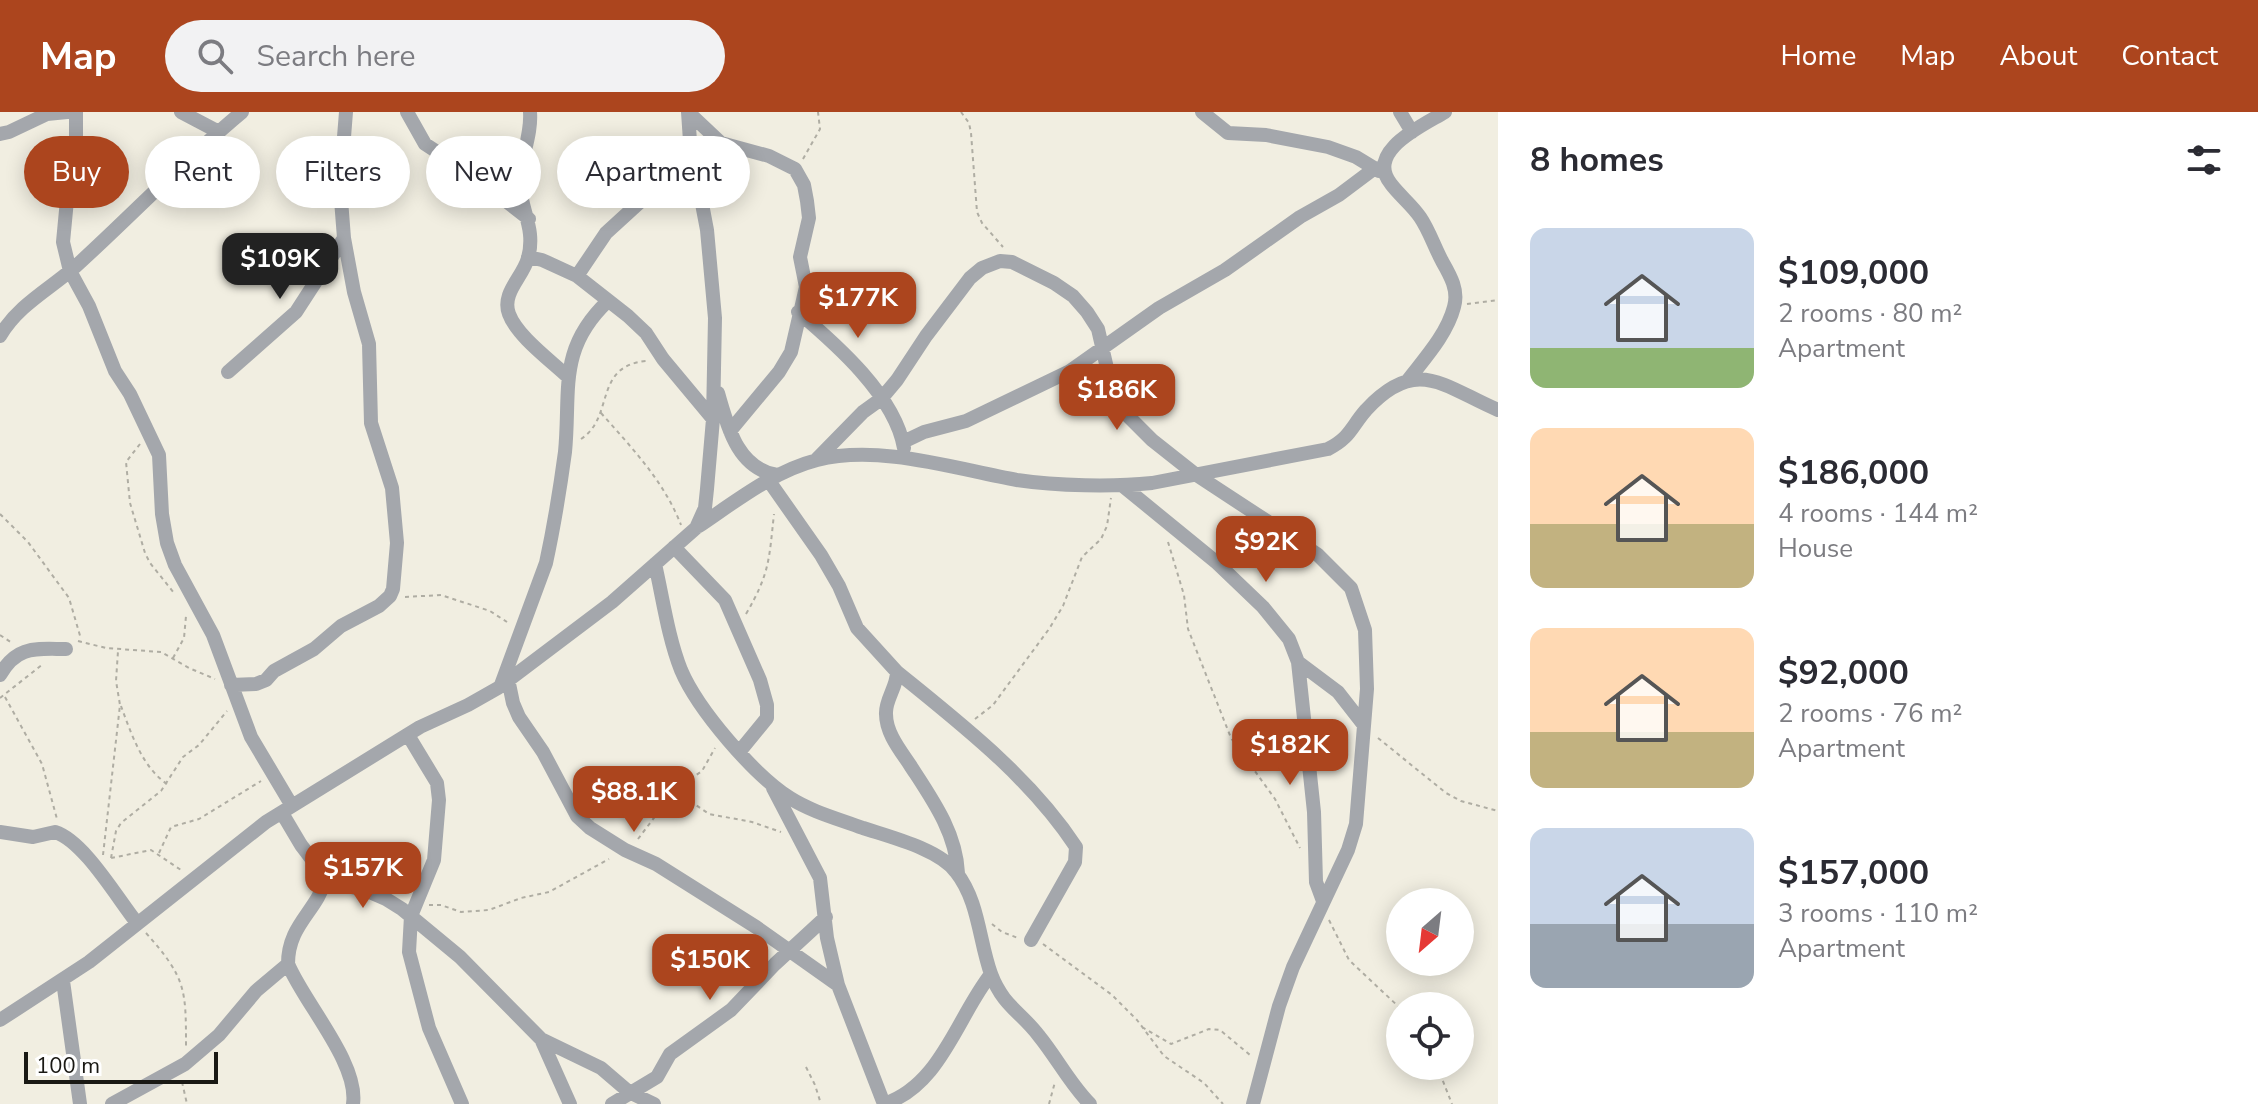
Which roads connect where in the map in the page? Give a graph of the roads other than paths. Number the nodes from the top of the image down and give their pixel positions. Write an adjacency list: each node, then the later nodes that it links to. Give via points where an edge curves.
1 (67, 112): 14 (street, via 47,114)
2 (76, 112): 21 (street, via 76,173 63,242)
3 (181, 112): 12 (street)
4 (242, 112): 12 (street)
5 (346, 112): 19 (street, via 340,169)
6 (407, 112): 18 (street, via 425,144)
7 (530, 112): 18 (street, via 520,184)
8 (1202, 112): 15 (street, via 1228,133 1308,143 1356,157)
9 (1400, 112): 13 (street)
10 (1445, 112): 13 (street)
11 (685, 117): 24 (street, via 688,112 721,143 795,169 804,185 809,218 800,257 806,287)
12 (219, 132): 21 (street)
13 (1412, 132): 15 (street, via 1386,154)
14 (0, 134)
15 (1380, 171): 26 (street, via 1300,217); 30 (street, via 1420,216 1455,292 1442,333)
16 (633, 208): 22 (street, via 606,233)
17 (703, 208): 29 (street, via 715,318)
18 (529, 219): 20 (street)
19 (344, 238): 27 (street, via 296,312); 48 (street, via 369,344 371,423 392,488 398,557 390,596 266,680)
20 (528, 257): 22 (street); 28 (street, via 508,296 509,315)
21 (70, 271): 25 (street, via 17,311); 48 (street, via 159,455 167,543 213,635)
22 (577, 276): 23 (street)
23 (608, 301): 28 (street, via 585,326); 33 (street, via 646,333)
24 (798, 312): 31 (street, via 857,366); 34 (street, via 787,363)
25 (0, 336)
26 (1103, 348): 31 (street, via 1098,329 1073,296 1012,262 1000,261 970,278); 35 (street, via 996,408); 38 (street, via 1109,377 1127,415)
27 (228, 372)
28 (568, 377): 47 (street, via 565,449 546,563)
29 (713, 378): 33 (street); 34 (street)
30 (1408, 380): 32 (street, via 1440,381); 38 (street, via 1380,397 1344,440 1328,449)
31 (881, 399): 35 (street); 37 (street)
32 (1498, 410)
33 (713, 419): 41 (street, via 705,508)
34 (730, 431): 39 (street, via 745,458)
35 (903, 442): 36 (street)
36 (906, 459): 37 (street, via 863,455); 40 (street, via 1022,481)
37 (816, 460): 39 (street)
38 (1195, 474): 40 (street); 49 (street, via 1317,554 1351,588 1365,630)
39 (774, 483): 41 (street); 45 (street, via 839,586 857,628)
40 (1117, 485): 44 (street, via 1216,562 1263,607 1289,639)
41 (685, 537): 42 (street); 51 (street, via 738,628 760,680 767,718)
42 (655, 564): 47 (street); 51 (street, via 681,668 691,690)
43 (66, 649): 46 (street, via 20,653)
44 (1298, 662): 49 (street, via 1338,692); 57 (street, via 1316,882)
45 (897, 672): 55 (street, via 888,726 950,832); 61 (street, via 1027,787 1076,847 1075,862)
46 (0, 675)
47 (504, 682): 50 (street); 62 (street, via 577,816 724,906)
48 (231, 685): 53 (street)
49 (1363, 724): 57 (street, via 1356,824)
50 (408, 735): 53 (street); 58 (street, via 439,790 434,860)
51 (740, 751): 52 (street)
52 (771, 784): 55 (street, via 814,810 935,856); 59 (street, via 814,861)
53 (287, 810): 56 (street); 60 (street)
54 (0, 832): 60 (street, via 64,835 87,855)
55 (958, 873): 64 (street, via 976,912)
56 (325, 882): 58 (street, via 363,889); 63 (street, via 291,938)
57 (1323, 901): 79 (street, via 1283,993)
58 (413, 910): 68 (street); 74 (street, via 409,952 414,974 429,1028)
59 (826, 917): 62 (street); 66 (street)
60 (137, 923): 65 (street)
61 (1031, 940)
62 (789, 953): 66 (street); 69 (street, via 731,1010 670,1054 657,1077)
63 (288, 964): 72 (street, via 182,1066); 73 (street, via 345,1065)
64 (991, 974): 70 (street, via 941,1058); 78 (street, via 1011,1009 1038,1034)
65 (63, 981): 67 (street); 71 (street)
66 (838, 985): 70 (street, via 884,1104)
67 (0, 1020)
68 (541, 1039): 69 (street, via 601,1068); 75 (street)
69 (629, 1092): 76 (street); 77 (street)
70 (902, 1101)
71 (80, 1104)
72 (112, 1104)
73 (353, 1104)
74 (462, 1104)
75 (570, 1104)
76 (612, 1104)
77 (654, 1104)
78 (1090, 1104)
79 (1253, 1104)

